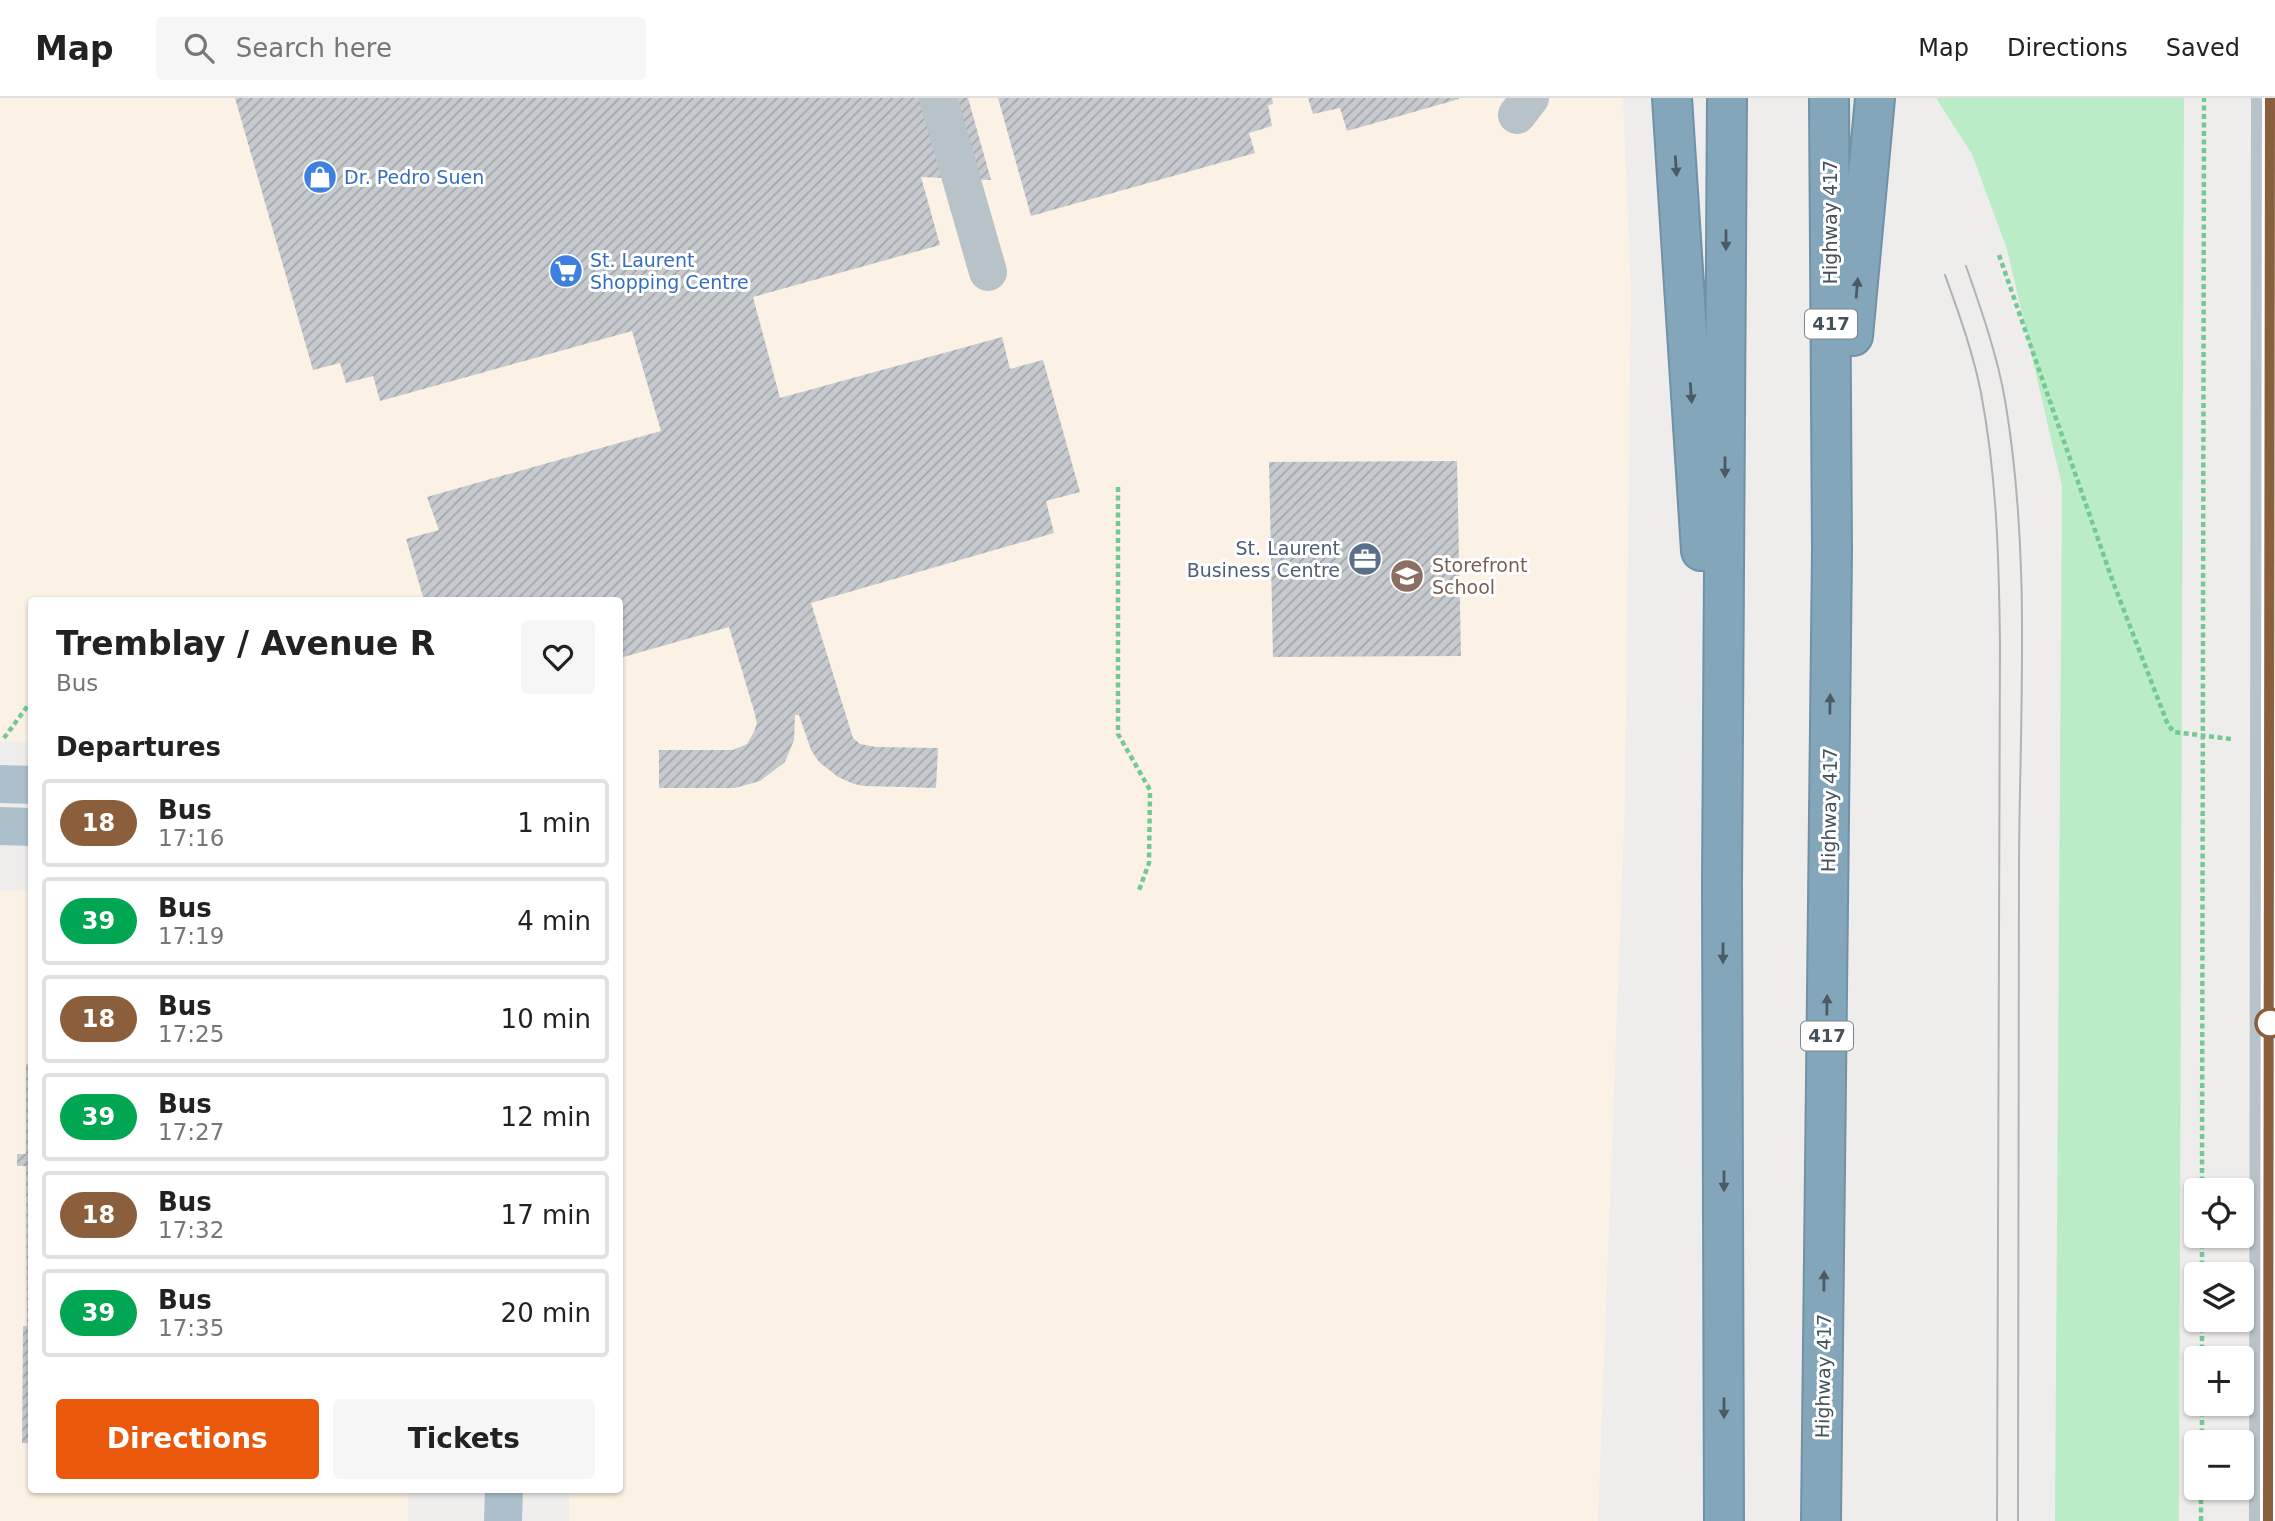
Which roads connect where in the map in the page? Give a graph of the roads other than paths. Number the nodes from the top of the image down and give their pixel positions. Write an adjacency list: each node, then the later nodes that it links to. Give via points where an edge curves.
1 (938, 98): 7 (street)
2 (1672, 98): 15 (highway, one-way to 15)
3 (1727, 98): 15 (highway, one-way to 15)
4 (1829, 98): 9 (highway, Highway 417 / 417)
5 (1875, 98): 9 (highway, one-way to 5)
6 (2270, 98): 8 (street)
7 (988, 272)
8 (2272, 326): 10 (street)
9 (1832, 551): 21 (highway, Highway 417 / 417, one-way to 9)
10 (2272, 712): 16 (street)
11 (0, 784): 12 (main road)
12 (28, 785)
13 (0, 826): 14 (main road)
14 (28, 827)
15 (1723, 885): 20 (highway, one-way to 20)
16 (2272, 1092): 17 (street)
17 (2272, 1475): 22 (street)
18 (504, 1493): 19 (main road)
19 (503, 1521)
20 (1724, 1521)
21 (1821, 1521)
22 (2268, 1521)

